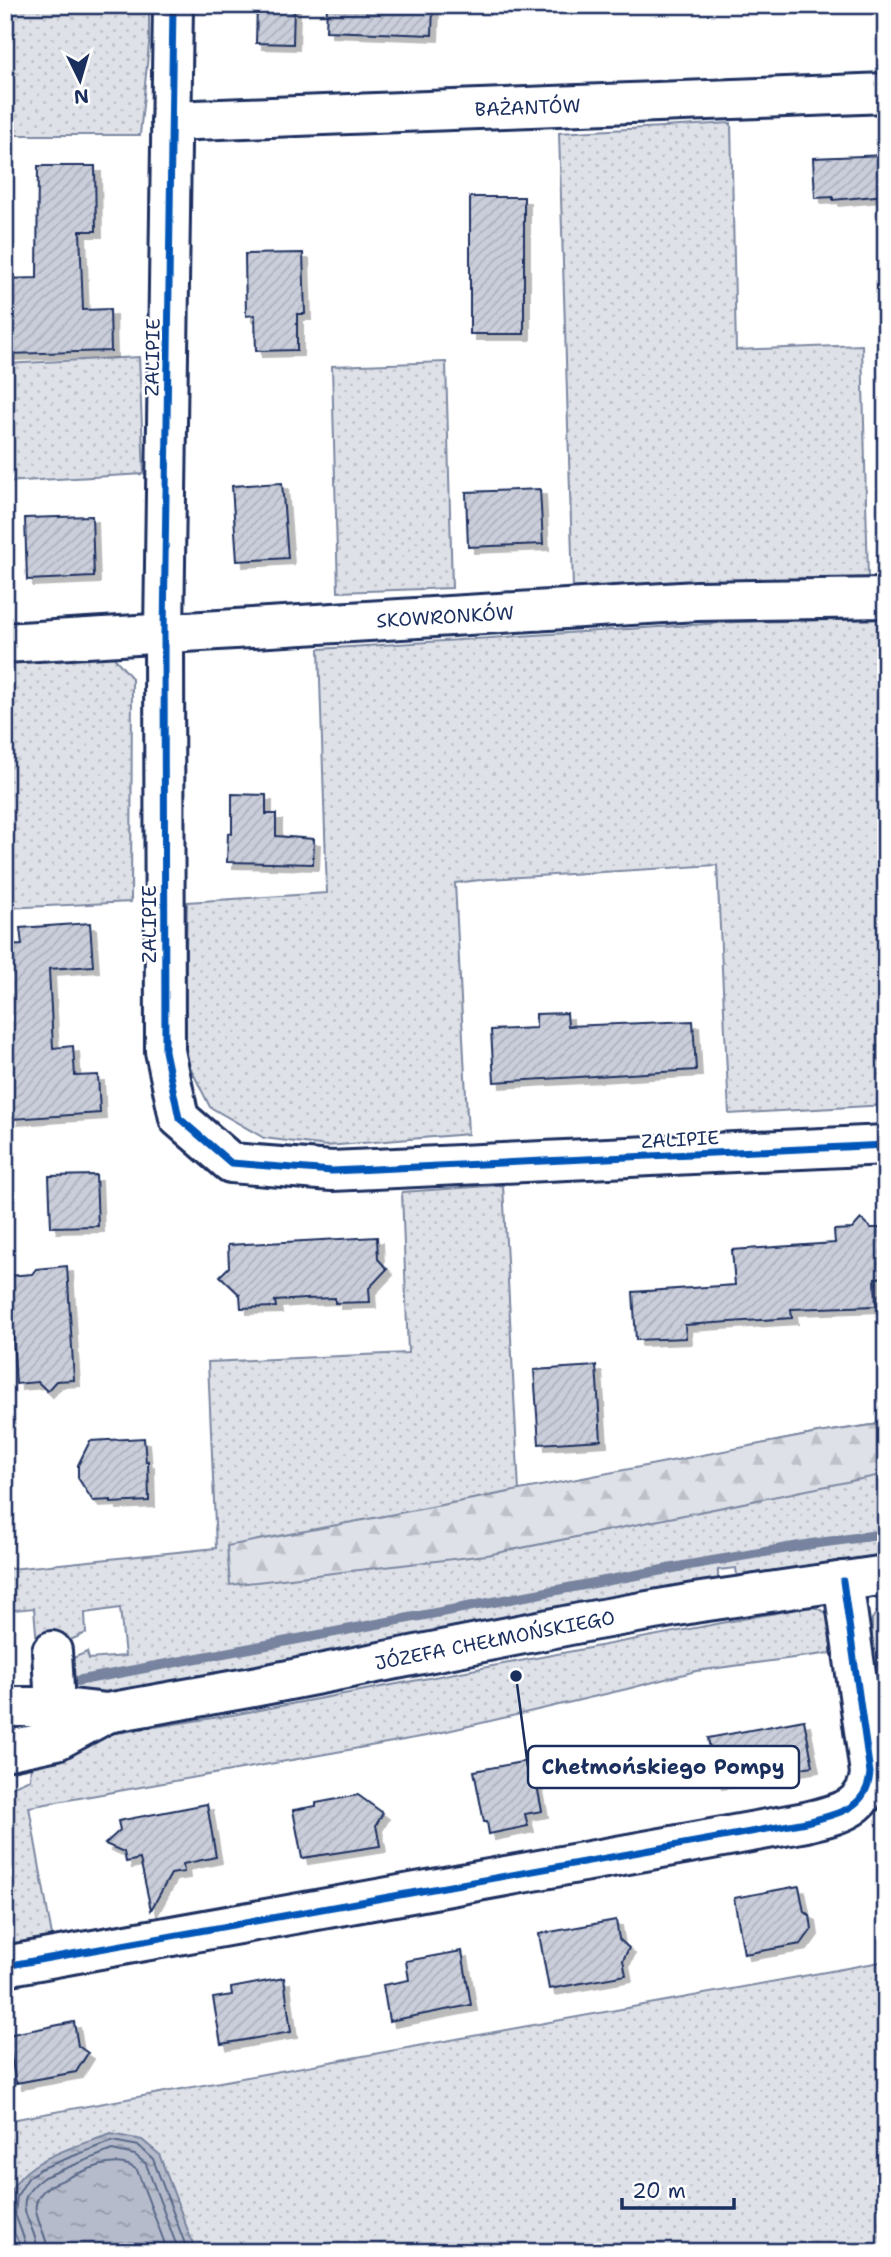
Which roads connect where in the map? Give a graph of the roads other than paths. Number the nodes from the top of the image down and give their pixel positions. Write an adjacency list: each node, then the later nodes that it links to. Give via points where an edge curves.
1 (173, 5): 3 (street, ZALIPIE)
2 (886, 93): 3 (street, BAŻANTÓW)
3 (171, 121): 5 (street, ZALIPIE)
4 (886, 598): 5 (street, SKOWRONKÓW, via 697,601)
5 (164, 633): 6 (street, SKOWRONKÓW); 7 (street, ZALIPIE, via 165,1051 179,1118 232,1163 332,1171)
6 (5, 643)
7 (886, 1145)
8 (886, 1575): 9 (street, JÓZEFA CHEŁMOŃSKIEGO)
9 (843, 1581): 13 (street, JÓZEFA CHEŁMOŃSKIEGO, via 585,1622); 15 (street, via 870,1773 862,1798 842,1812)
10 (52, 1651): 12 (street)
11 (5, 1707): 12 (street, JÓZEFA CHEŁMOŃSKIEGO)
12 (55, 1707): 13 (street, JÓZEFA CHEŁMOŃSKIEGO)
13 (107, 1713): 14 (street, JÓZEFA CHEŁMOŃSKIEGO, via 57,1740)
14 (5, 1751)
15 (5, 1966)

